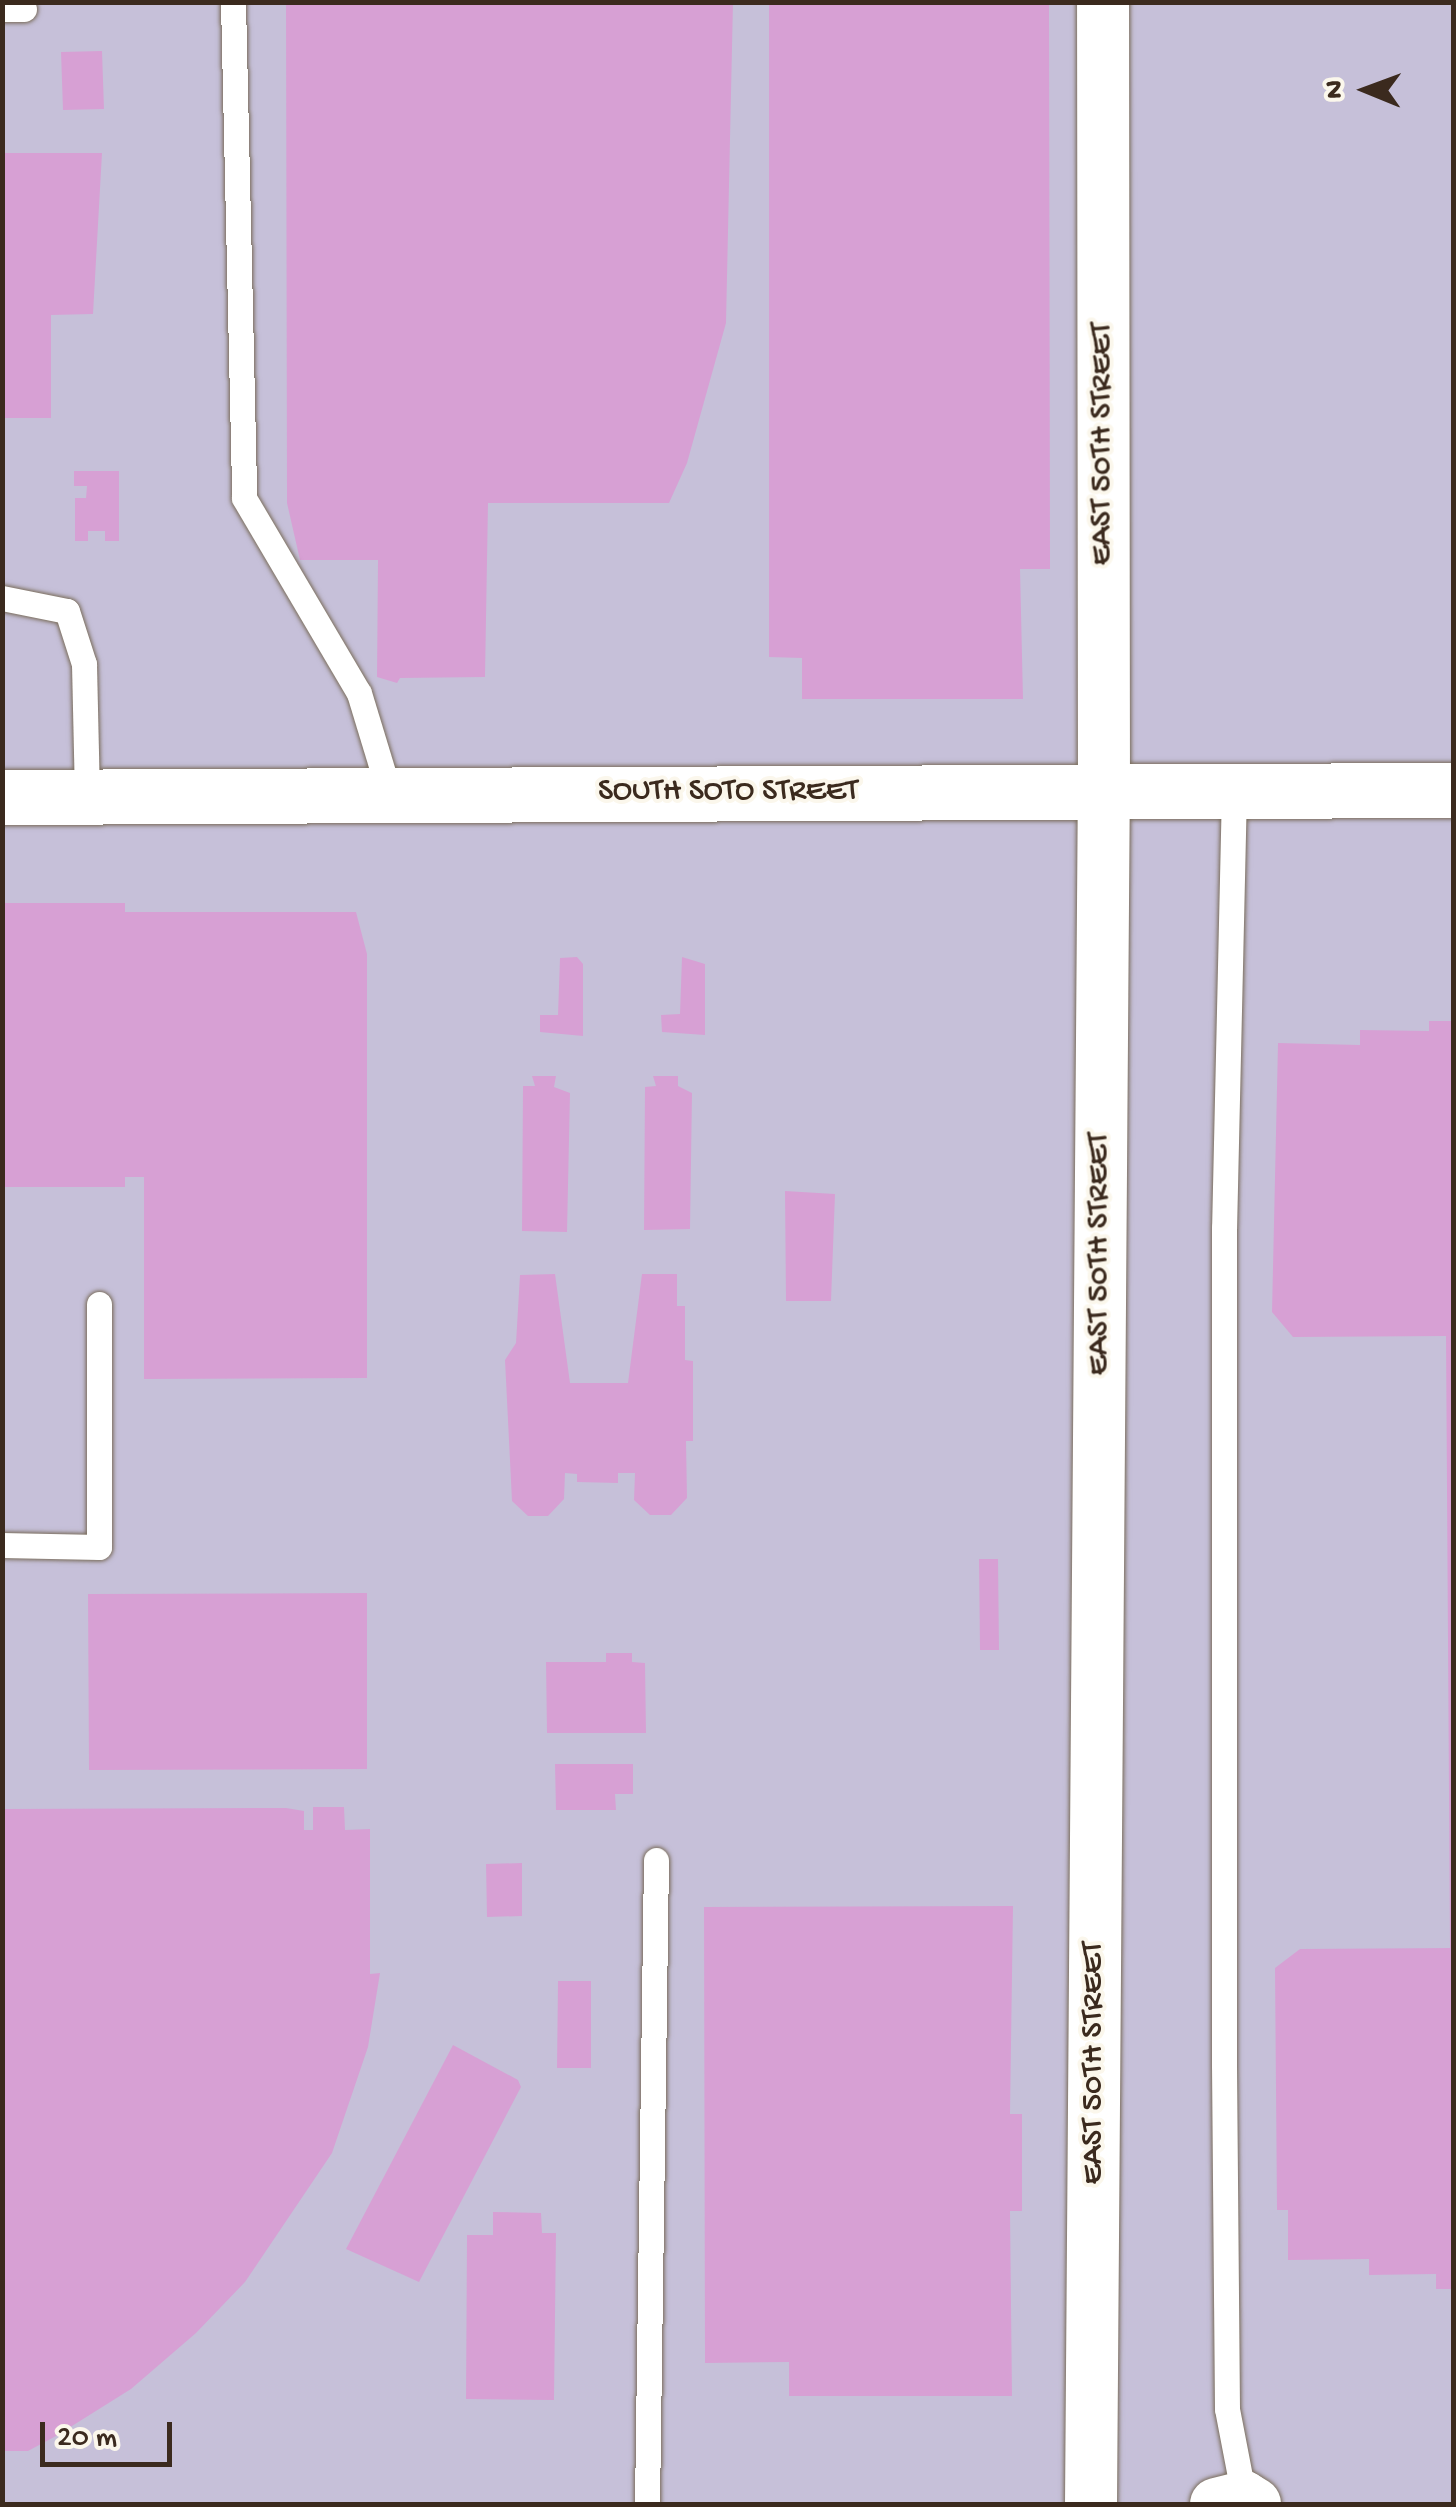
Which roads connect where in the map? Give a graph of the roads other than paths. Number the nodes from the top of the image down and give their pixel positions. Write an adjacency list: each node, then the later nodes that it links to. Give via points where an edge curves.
1 (233, 2): 7 (lane, via 244,498 360,692)
2 (1103, 2): 4 (street, EAST 50TH STREET)
3 (2, 598): 9 (lane, via 67,611 84,664)
4 (1104, 790): 5 (main road, SOUTH SOTO STREET); 7 (main road, SOUTH SOTO STREET); 15 (street, EAST 50TH STREET)
5 (1234, 790): 6 (main road, SOUTH SOTO STREET); 13 (lane, via 1224,1228 1224,2065 1227,2409)
6 (1454, 790)
7 (390, 795): 9 (main road, SOUTH SOTO STREET)
8 (2, 797): 9 (main road, SOUTH SOTO STREET)
9 (87, 797)
10 (99, 1304): 11 (lane, via 99,1547)
11 (2, 1545)
12 (656, 1860): 14 (lane)
13 (1238, 2502)
14 (647, 2504)
15 (1091, 2504)

